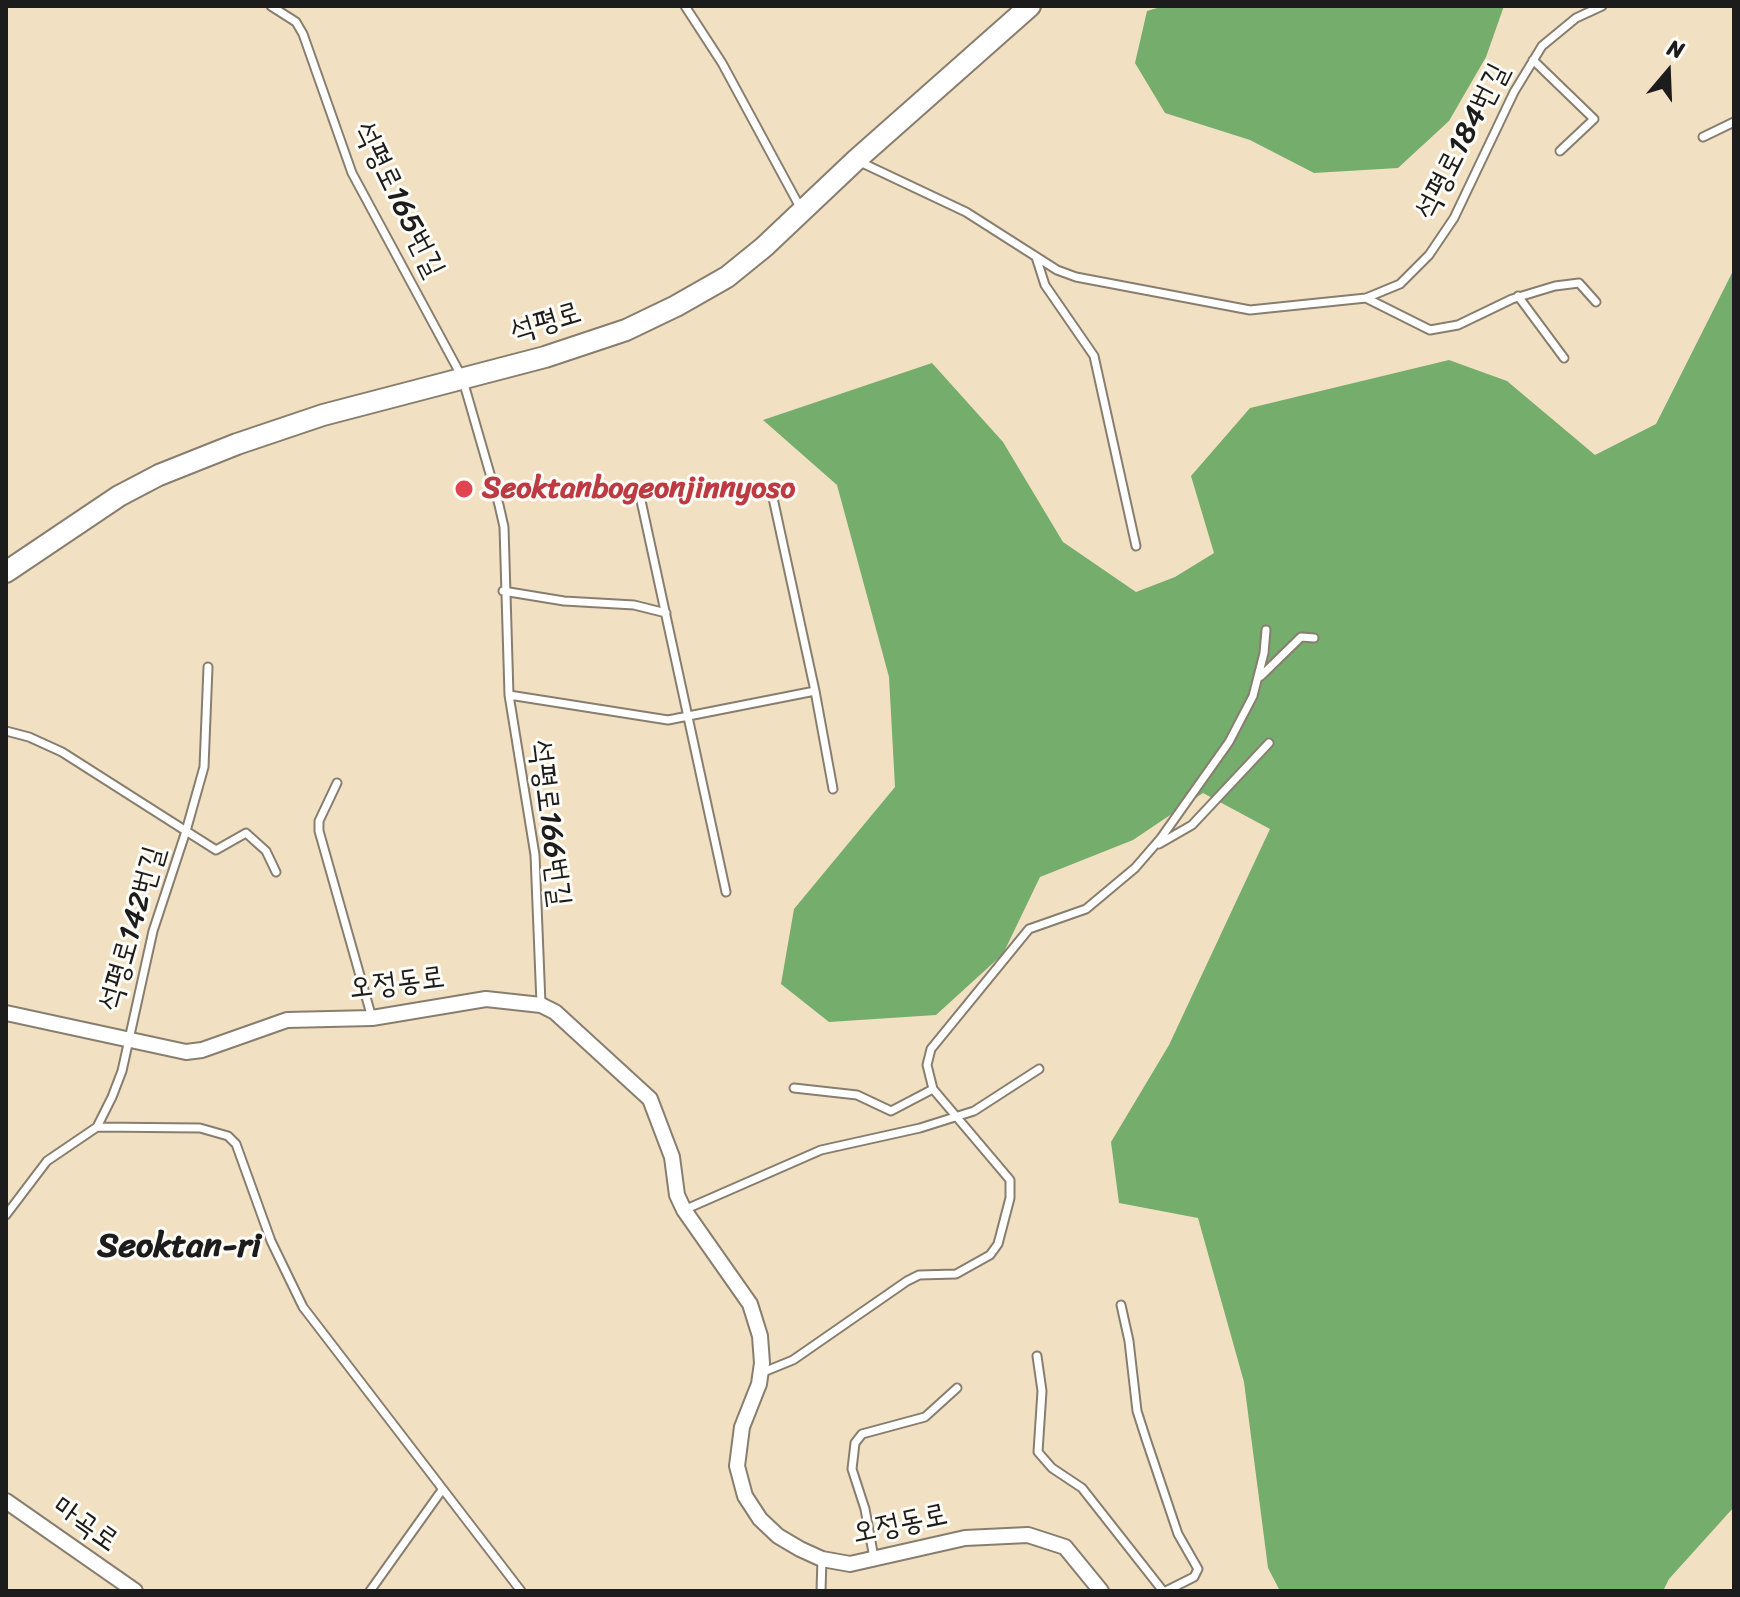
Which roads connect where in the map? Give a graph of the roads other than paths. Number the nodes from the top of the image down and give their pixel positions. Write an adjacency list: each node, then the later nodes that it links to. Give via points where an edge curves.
1 (271, 6): 16 (lane, 석평로165번길, via 296,22 303,34 352,173)
2 (685, 6): 10 (lane)
3 (1030, 6): 9 (street, 석평로)
4 (1602, 6): 5 (lane, 석평로184번길, via 1555,32)
5 (1533, 60): 8 (lane, via 1594,119); 13 (lane, 석평로184번길, via 1454,218 1429,255 1400,284)
6 (1734, 122): 7 (lane)
7 (1703, 137)
8 (1560, 151)
9 (856, 160): 10 (street, 석평로); 11 (lane, 석평로184번길, via 966,212)
10 (802, 211): 16 (street, 석평로, via 727,277 676,306 626,330)
11 (1036, 257): 13 (lane, 석평로184번길, via 1076,277 1225,308 1278,310); 19 (lane, via 1045,285 1094,356)
12 (1518, 296): 13 (lane, via 1458,325 1430,330); 14 (lane, via 1579,283); 15 (lane)
13 (1366, 298)
14 (1596, 302)
15 (1564, 358)
16 (462, 377): 20 (street, 석평로, via 309,420 159,475); 21 (lane, 석평로166번길, via 504,527)
17 (640, 496): 22 (lane)
18 (773, 498): 27 (lane)
19 (1136, 546)
20 (6, 572)
21 (503, 591): 22 (lane); 28 (lane, 석평로166번길)
22 (666, 613): 29 (lane)
23 (1266, 630): 26 (lane)
24 (1314, 638): 26 (lane, via 1301,637)
25 (208, 667): 34 (lane, via 204,767)
26 (1260, 677): 35 (lane, via 1229,742)
27 (815, 691): 29 (lane, 석평로166번길); 33 (lane)
28 (509, 695): 29 (lane, 석평로166번길, via 668,720); 38 (lane, 석평로166번길, via 535,855)
29 (686, 716): 37 (lane)
30 (6, 731): 34 (lane, 석평로142번길, via 62,752)
31 (1269, 743): 35 (lane, via 1192,825)
32 (337, 783): 40 (lane, via 319,831)
33 (833, 789)
34 (186, 831): 36 (lane, 석평로142번길, via 216,850 246,833 266,851); 41 (lane, 석평로142번길, via 153,931)
35 (1153, 847): 44 (lane, via 1086,909 1042,923 1017,942 931,1049 927,1065)
36 (276, 872)
37 (726, 892)
38 (541, 1005): 40 (street, 오정동로, via 486,999); 47 (street, 오정동로, via 650,1099 672,1157)
39 (6, 1013): 41 (street, 오정동로)
40 (372, 1018): 41 (street, 오정동로, via 287,1020 186,1052)
41 (128, 1041): 46 (lane, 석평로142번길, via 122,1071)
42 (1039, 1069): 45 (lane)
43 (794, 1088): 44 (lane, via 847,1093 891,1111)
44 (933, 1089): 45 (lane)
45 (956, 1117): 47 (lane, via 821,1150); 51 (lane, via 1010,1180 998,1244 990,1255 969,1269 907,1281 793,1360)
46 (97, 1127): 48 (lane, via 47,1161); 53 (lane, via 200,1128 215,1130 236,1144 271,1241 303,1307)
47 (684, 1210): 51 (street, 오정동로, via 750,1304 760,1336)
48 (6, 1215)
49 (1121, 1305): 62 (lane, via 1137,1411 1178,1534 1198,1569 1194,1577)
50 (1037, 1356): 62 (lane, via 1042,1374 1038,1452 1082,1488)
51 (761, 1373): 55 (street, 오정동로, via 742,1427 740,1482 760,1519 778,1536)
52 (957, 1388): 56 (lane, via 925,1417 862,1434 855,1443 852,1469)
53 (442, 1490): 58 (lane); 59 (lane)
54 (6, 1501): 57 (street, 마곡로)
55 (822, 1559): 56 (street, 오정동로, via 850,1564); 60 (lane)
56 (875, 1560): 61 (street, 오정동로, via 965,1538 1028,1535 1065,1547)
57 (135, 1591)
58 (370, 1591)
59 (521, 1591)
60 (821, 1591)
61 (1101, 1591)
62 (1164, 1591)

